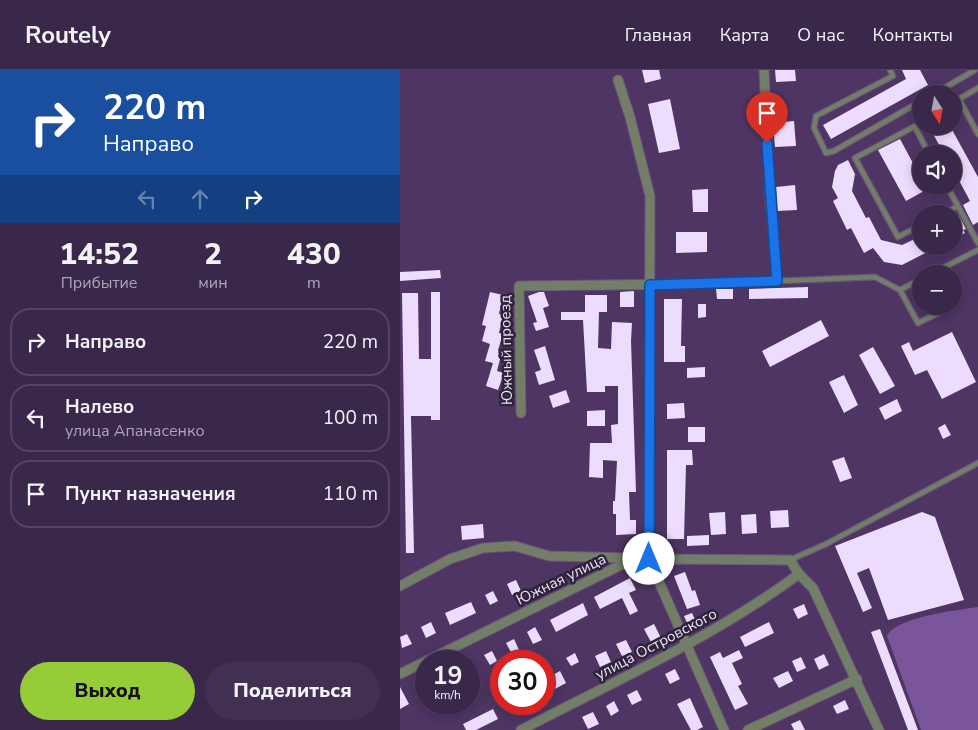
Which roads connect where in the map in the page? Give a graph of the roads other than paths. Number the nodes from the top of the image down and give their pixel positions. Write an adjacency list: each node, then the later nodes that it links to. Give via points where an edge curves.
1 (764, 70): 17 (street)
2 (890, 70): 8 (lane, via 893,76 816,116 814,128 826,153)
3 (975, 70): 5 (lane)
4 (618, 80): 19 (street, via 650,196)
5 (949, 85)
6 (978, 88): 7 (lane)
7 (962, 97)
8 (912, 106)
9 (962, 110): 11 (lane)
10 (912, 129): 13 (lane, via 855,158 898,238)
11 (978, 134)
12 (962, 213): 14 (lane)
13 (912, 230)
14 (978, 243)
15 (978, 250): 16 (lane)
16 (949, 265)
17 (777, 281): 19 (street); 20 (lane, via 875,277)
18 (912, 284): 20 (lane)
19 (650, 285): 24 (street, Южный проезд, via 519,286); 26 (street)
20 (900, 290): 21 (lane)
21 (912, 312)
22 (914, 315): 23 (lane, via 918,323)
23 (935, 315)
24 (521, 413)
25 (978, 463): 27 (lane)
26 (649, 559): 27 (street, Южная улица); 29 (street, via 548,556 515,546 483,548 450,560); 30 (street); 31 (street, Южная улица, via 623,564)
27 (790, 560): 28 (street)
28 (799, 574): 30 (street, улица Островского, via 765,599); 32 (street, via 813,588)
29 (400, 586)
30 (685, 645): 33 (street, улица Островского); 34 (street)
31 (400, 674)
32 (857, 679): 35 (street); 36 (street)
33 (521, 730)
34 (724, 730)
35 (748, 730)
36 (880, 730)

